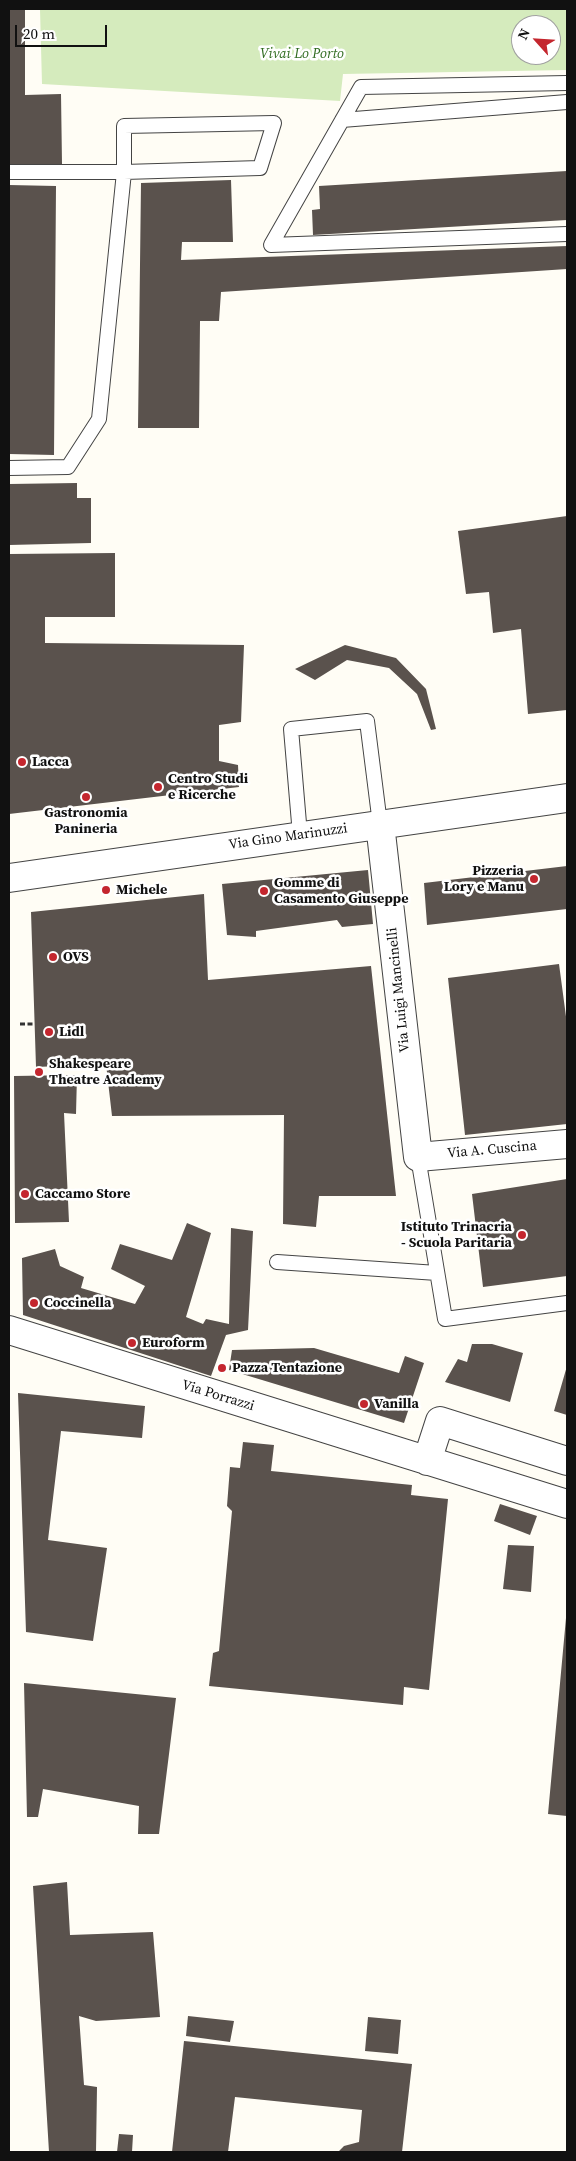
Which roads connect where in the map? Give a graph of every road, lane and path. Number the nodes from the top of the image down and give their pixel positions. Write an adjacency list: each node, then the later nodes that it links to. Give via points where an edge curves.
1 (567, 83): 3 (lane, via 361,87)
2 (567, 102): 3 (lane)
3 (342, 120): 6 (lane, via 271,245)
4 (9, 172): 5 (lane)
5 (124, 172): 5 (lane, via 124,126 274,123 260,168); 7 (lane, via 99,419 68,467)
6 (567, 234)
7 (9, 468)
8 (567, 798): 9 (street, Via Gino Marinuzzi)
9 (380, 824): 10 (street, Via Gino Marinuzzi); 10 (lane, via 367,721 291,729); 15 (street, Via Luigi Mancinelli)
10 (300, 835): 11 (street, Via Gino Marinuzzi)
11 (9, 878)
12 (20, 1024): 13 (path)
13 (34, 1024)
14 (567, 1144): 15 (street, Via A. Cuscina)
15 (418, 1157): 17 (lane)
16 (277, 1262): 17 (lane)
17 (437, 1273): 18 (lane, via 445,1320)
18 (567, 1303)
19 (9, 1330): 20 (street, Via Porrazzi)
20 (427, 1461): 21 (street, via 440,1421); 22 (street, Via Porrazzi)
21 (567, 1461)
22 (567, 1504)

